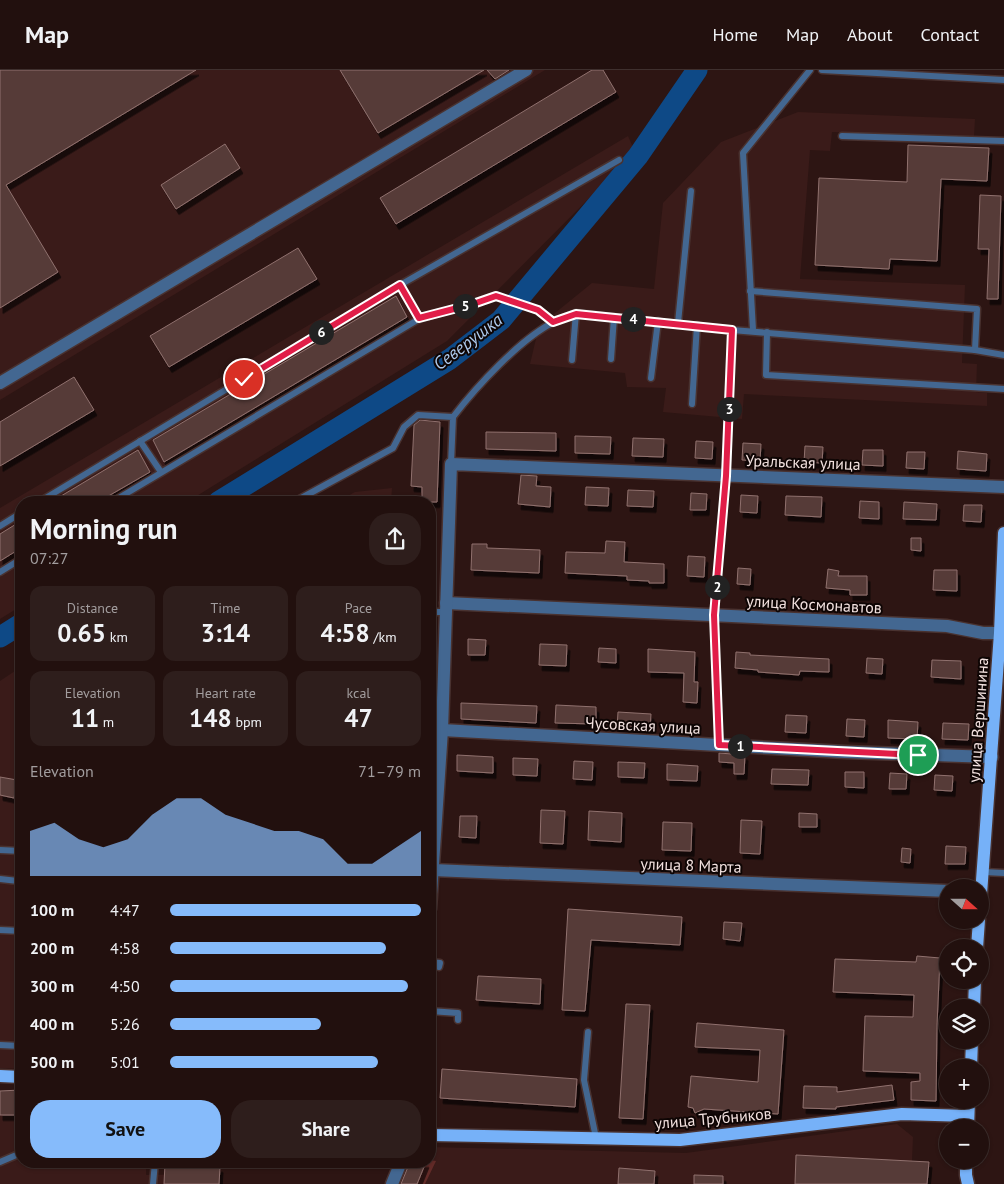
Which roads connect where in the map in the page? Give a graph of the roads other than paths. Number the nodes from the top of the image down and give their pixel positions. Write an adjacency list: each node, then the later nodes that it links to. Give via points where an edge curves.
1 (526, 70): 26 (street)
2 (810, 70): 10 (lane, via 743,153)
3 (822, 70): 4 (lane)
4 (1004, 80)
5 (842, 136): 6 (lane)
6 (1004, 141)
7 (619, 160): 9 (lane)
8 (691, 191): 16 (lane)
9 (400, 285): 13 (lane); 30 (lane)
10 (750, 291): 19 (lane); 21 (lane, via 977,309)
11 (576, 314): 12 (lane); 15 (lane); 24 (lane)
12 (614, 317): 14 (lane); 23 (lane)
13 (419, 318): 15 (lane, via 496,296 538,310); 32 (lane)
14 (658, 321): 16 (lane); 25 (lane)
15 (553, 322): 29 (lane, via 502,363)
16 (678, 323): 17 (lane)
17 (697, 325): 18 (lane); 28 (lane)
18 (732, 330): 19 (lane); 33 (lane)
19 (753, 330): 20 (lane)
20 (767, 332): 21 (lane); 27 (lane, via 766,374)
21 (975, 350): 22 (lane)
22 (1004, 354)
23 (611, 358)
24 (572, 360)
25 (651, 378)
26 (0, 383)
27 (1004, 389)
28 (692, 404)
29 (453, 417): 31 (lane); 37 (lane, via 418,415 404,427 393,448)
30 (140, 441): 32 (lane); 35 (lane)
31 (451, 464): 33 (street, Уральская улица); 43 (street)
32 (161, 472): 36 (lane)
33 (726, 476): 34 (street, Уральская улица); 45 (lane)
34 (1004, 487)
35 (49, 496)
36 (122, 496)
37 (305, 496)
38 (15, 517): 39 (lane)
39 (0, 526)
40 (1004, 533): 46 (main road, улица Вершинина)
41 (15, 563): 42 (lane)
42 (0, 572)
43 (446, 608): 44 (lane); 45 (street, улица Космонавтов); 47 (street)
44 (436, 610)
45 (714, 615): 46 (street, улица Космонавтов, via 947,626); 48 (lane)
46 (1002, 633): 49 (main road, улица Вершинина)
47 (442, 730): 48 (street, Чусовская улица); 50 (street)
48 (719, 745): 49 (street, Чусовская улица)
49 (992, 757): 54 (main road, улица Вершинина)
50 (436, 814)
51 (0, 850): 52 (lane)
52 (15, 851)
53 (436, 870): 59 (street, улица 8 Марта)
54 (984, 872): 55 (lane); 57 (main road, улица Вершинина)
55 (1004, 873)
56 (0, 879): 58 (lane)
57 (983, 879)
58 (15, 881)
59 (939, 891)
60 (0, 930): 61 (lane)
61 (15, 931)
62 (436, 963): 63 (lane, via 440,963)
63 (440, 967)
64 (436, 1011): 65 (lane, via 458,1013)
65 (458, 1020)
66 (588, 1032): 73 (lane, via 584,1080)
67 (0, 1045): 68 (lane)
68 (15, 1046)
69 (0, 1076): 70 (main road)
70 (15, 1076)
71 (943, 1119): 73 (main road, улица Трубников, via 902,1114 680,1140)
72 (436, 1135): 73 (main road, улица Трубников)
73 (596, 1138)
74 (15, 1156): 75 (lane)
75 (0, 1162)
76 (154, 1168): 78 (lane)
77 (399, 1168): 79 (street)
78 (153, 1184)
79 (392, 1184)

